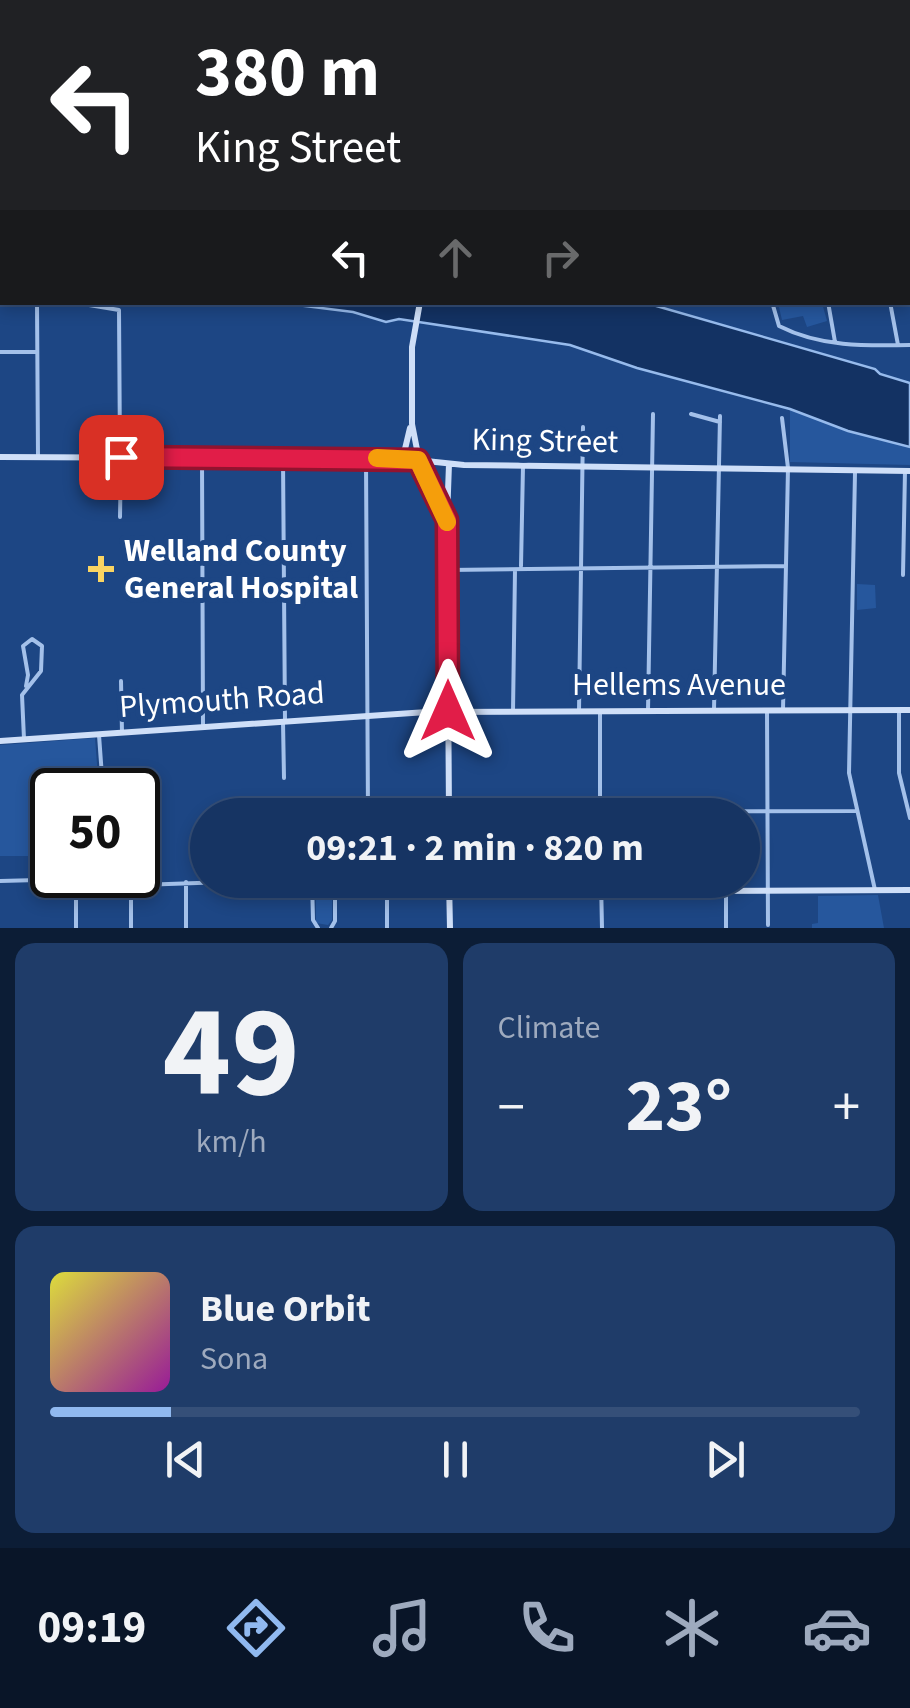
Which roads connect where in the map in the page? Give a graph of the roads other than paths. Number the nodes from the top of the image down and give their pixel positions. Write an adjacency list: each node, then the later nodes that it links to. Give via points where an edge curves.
1 (37, 305): 11 (street)
2 (89, 305): 19 (street, via 119,310)
3 (420, 305): 15 (main road)
4 (773, 305): 7 (street, via 779,326)
5 (829, 305): 7 (street)
6 (891, 305): 8 (street)
7 (835, 343): 8 (street)
8 (898, 345): 9 (street)
9 (910, 345)
10 (0, 352): 11 (street)
11 (37, 352): 18 (street)
12 (653, 414): 28 (street)
13 (692, 414): 29 (street, via 720,419)
14 (782, 418): 30 (street)
15 (412, 424): 23 (main road, via 404,452); 24 (main road)
16 (584, 426): 27 (street)
17 (0, 457): 18 (main road, King Street)
18 (38, 457): 19 (main road, King Street)
19 (120, 457): 20 (main road, King Street); 33 (street)
20 (202, 458): 21 (main road, King Street); 57 (street)
21 (284, 458): 22 (main road, King Street); 56 (street)
22 (366, 458): 23 (main road, King Street); 55 (street)
23 (391, 458): 24 (main road, King Street)
24 (418, 460): 25 (main road, King Street); 34 (main road)
25 (449, 464): 26 (main road, King Street); 34 (main road)
26 (523, 466): 27 (main road, King Street); 39 (street)
27 (584, 467): 28 (main road, King Street); 37 (street)
28 (652, 468): 29 (main road, King Street); 38 (street)
29 (720, 468): 30 (main road, King Street); 36 (street)
30 (788, 468): 31 (main road, King Street); 35 (street)
31 (855, 470): 32 (main road, King Street); 49 (street)
32 (908, 471): 41 (street)
33 (120, 518)
34 (447, 520): 40 (main road)
35 (785, 566): 36 (street); 48 (street)
36 (717, 567): 38 (street); 46 (street)
37 (582, 568): 38 (street); 39 (street); 53 (street)
38 (649, 568): 45 (street)
39 (518, 569): 40 (street); 44 (street)
40 (448, 570): 52 (main road)
41 (902, 575)
42 (120, 681): 58 (street)
43 (26, 686): 43 (street, via 42,670 42,648 34,639 24,645); 60 (street)
44 (513, 710): 52 (main road, Hellems Avenue); 53 (main road, Hellems Avenue)
45 (648, 710): 46 (main road, Hellems Avenue); 54 (main road, Hellems Avenue)
46 (714, 710): 47 (main road, Hellems Avenue)
47 (767, 710): 48 (main road, Hellems Avenue); 68 (street)
48 (782, 710): 49 (main road, Hellems Avenue)
49 (850, 710): 50 (main road, Hellems Avenue); 69 (street)
50 (898, 710): 51 (main road, Hellems Avenue); 70 (street, via 898,766)
51 (910, 710)
52 (448, 711): 55 (main road, Plymouth Road); 65 (main road)
53 (579, 711): 54 (main road, Hellems Avenue)
54 (600, 711): 66 (street)
55 (367, 715): 56 (main road, Plymouth Road); 64 (street)
56 (284, 721): 57 (main road, Plymouth Road); 63 (street)
57 (204, 726): 58 (main road, Plymouth Road)
58 (122, 732): 59 (main road, Plymouth Road)
59 (98, 734): 60 (main road, Plymouth Road); 62 (street)
60 (24, 739): 61 (main road, Plymouth Road)
61 (0, 741)
62 (100, 768)
63 (284, 778)
64 (368, 798)
65 (449, 798)
66 (600, 798)
67 (760, 810): 68 (street)
68 (767, 810): 69 (street); 76 (street)
69 (855, 810): 77 (street)
70 (910, 818)
71 (30, 879): 72 (street)
72 (0, 881)
73 (186, 882): 74 (street); 88 (street, via 143,884 131,893); 89 (street)
74 (190, 882)
75 (760, 890): 76 (main road)
76 (768, 890): 77 (main road); 86 (street)
77 (875, 890): 78 (main road)
78 (910, 890)
79 (76, 898): 87 (street)
80 (312, 898): 90 (street)
81 (335, 898): 91 (street)
82 (387, 898): 92 (street)
83 (450, 898): 93 (main road)
84 (602, 898): 94 (street)
85 (726, 898): 95 (street)
86 (768, 925)
87 (76, 928)
88 (131, 928)
89 (186, 928)
90 (318, 928)
91 (331, 928)
92 (388, 928)
93 (450, 928)
94 (602, 928)
95 (726, 928)

